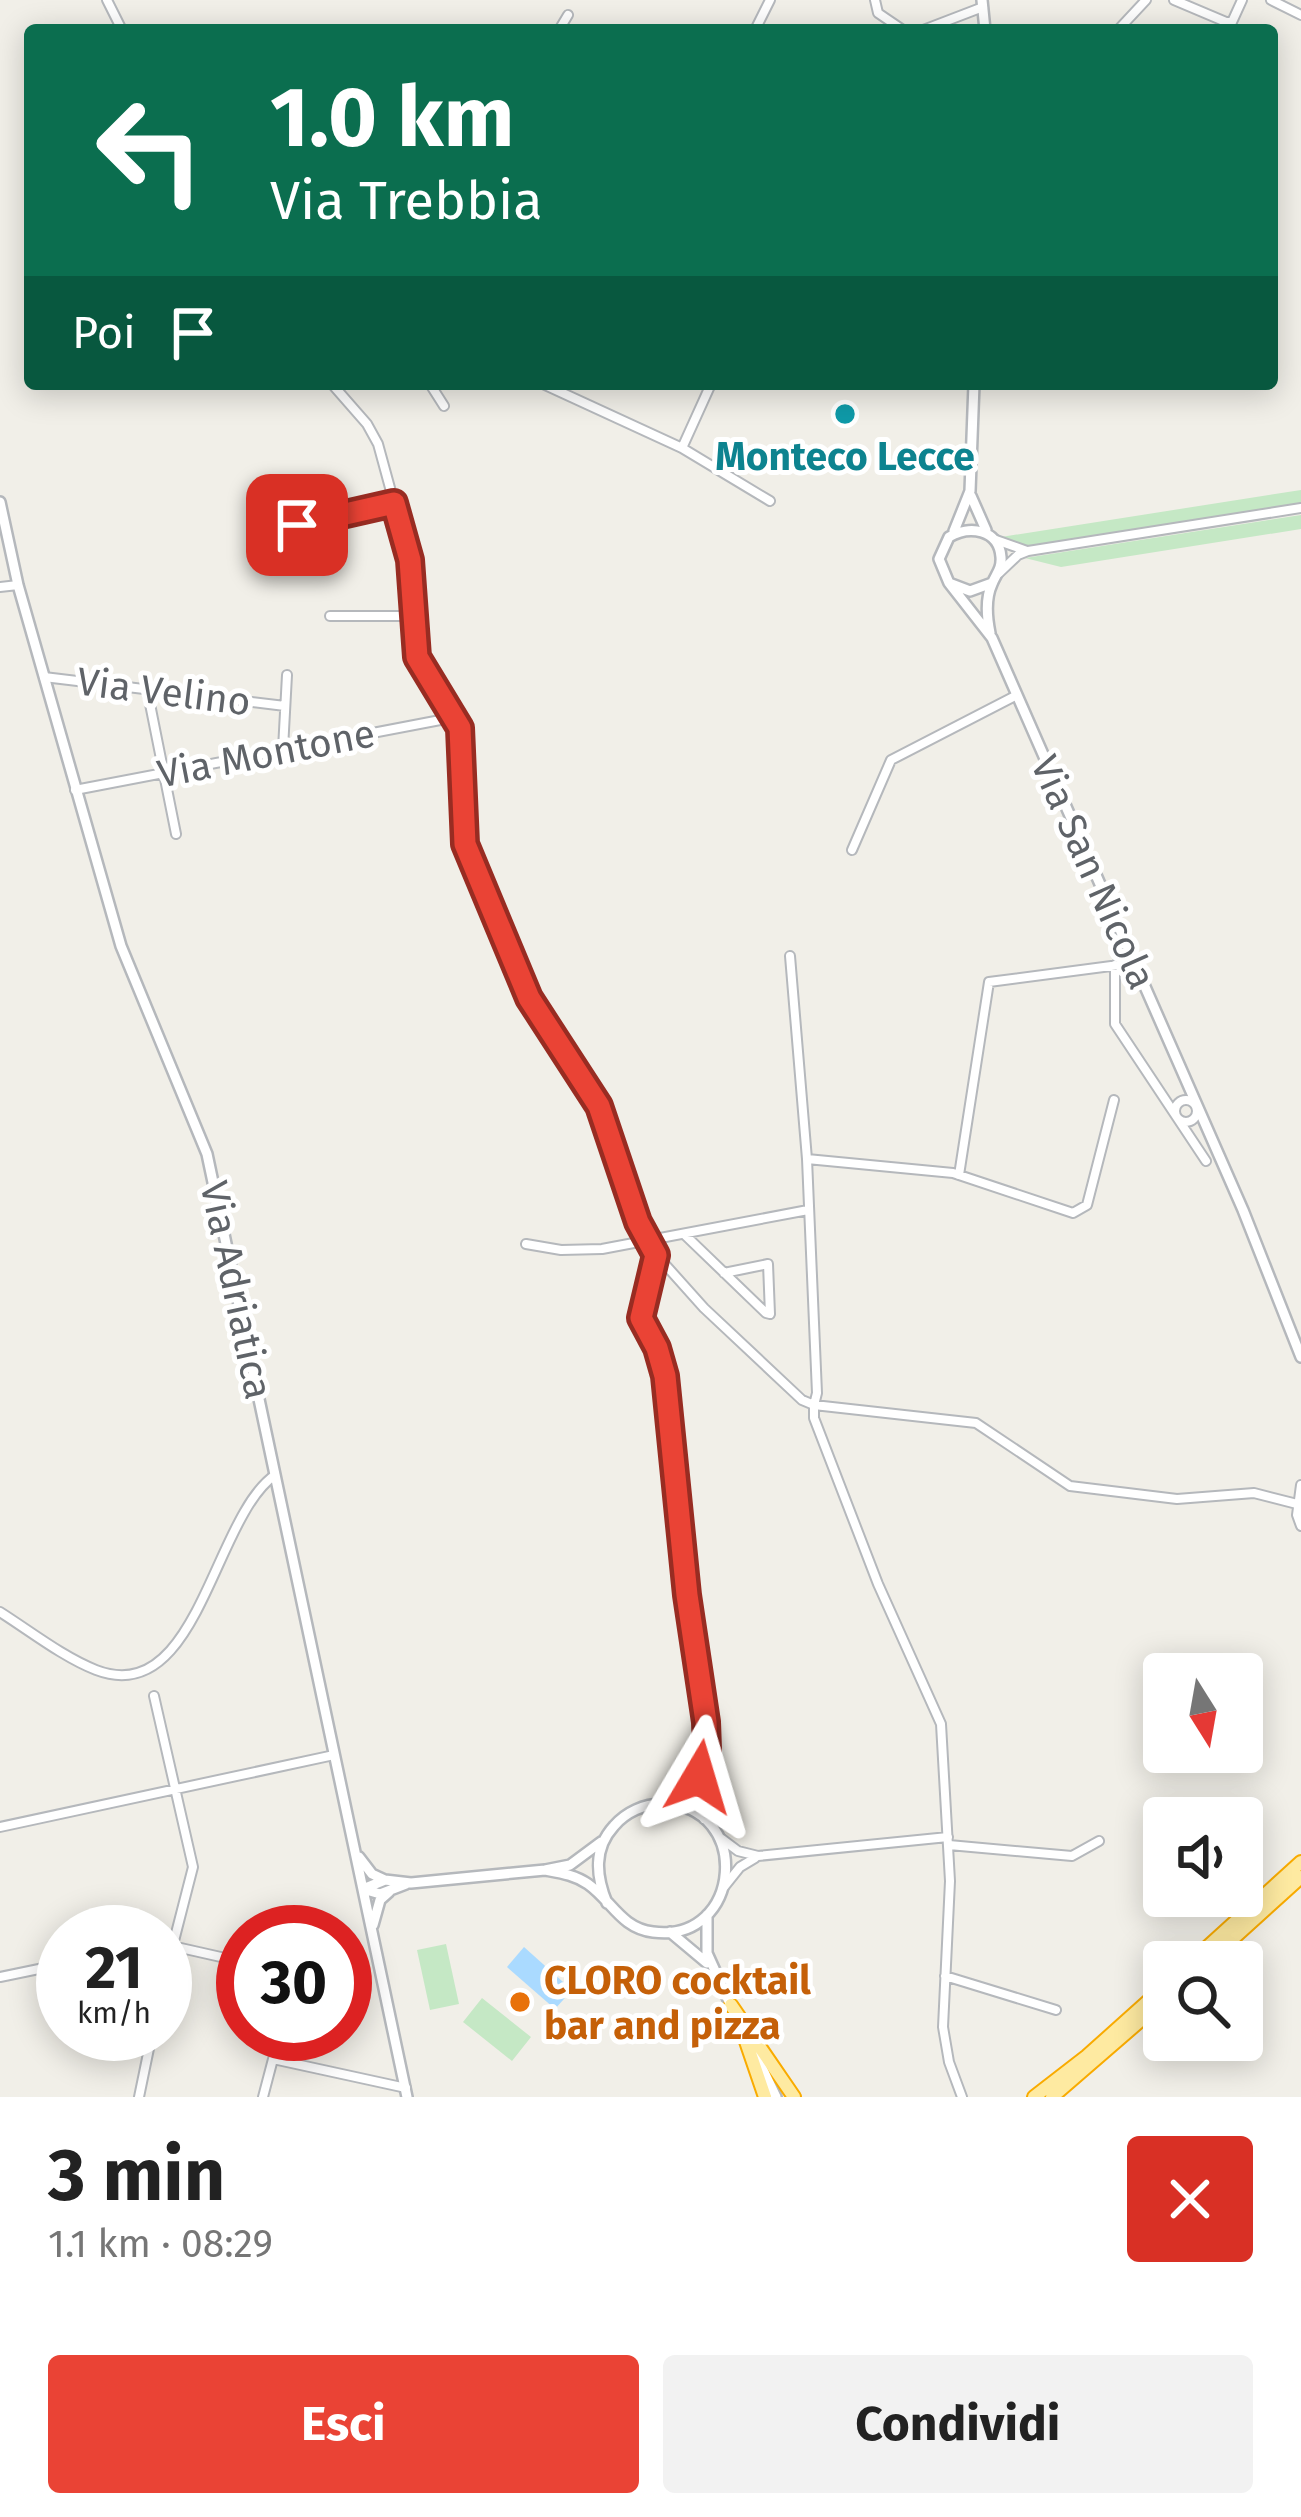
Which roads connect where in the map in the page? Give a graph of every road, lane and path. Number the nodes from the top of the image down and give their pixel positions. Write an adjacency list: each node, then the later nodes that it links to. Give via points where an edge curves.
1 (875, 0): 10 (street)
2 (1146, 0): 12 (street)
3 (1174, 0): 4 (street, via 1226,22)
4 (1242, 0)
5 (1270, 0): 8 (street)
6 (982, 3): 11 (street)
7 (568, 15): 9 (street)
8 (1301, 15)
9 (563, 24)
10 (894, 24)
11 (936, 24)
12 (1124, 24)
13 (337, 390): 23 (street, via 373,432)
14 (434, 390): 18 (street)
15 (556, 390): 19 (street)
16 (709, 390): 19 (street)
17 (974, 390): 20 (street, Via San Nicola)
18 (444, 406)
19 (682, 448): 21 (street)
20 (970, 491): 26 (street, Via San Nicola); 27 (street, Via San Nicola)
21 (770, 501)
22 (0, 502): 31 (street, Via Adriatica)
23 (394, 503): 25 (street); 34 (street)
24 (1301, 508): 28 (street)
25 (262, 532)
26 (990, 536): 27 (street, via 970,529); 28 (street); 29 (street, Via San Nicola, via 1001,551)
27 (949, 537): 30 (street, Via San Nicola, via 939,559)
28 (1028, 551): 29 (street)
29 (995, 579): 30 (street, via 970,591); 35 (street, Via San Nicola, via 987,610)
30 (949, 583): 35 (street, Via San Nicola)
31 (17, 585): 32 (street); 37 (street, Via Adriatica)
32 (0, 587)
33 (330, 616): 34 (street)
34 (414, 616): 41 (street, via 421,668)
35 (992, 638): 39 (street, Via San Nicola)
36 (287, 675): 40 (street, Via Velino)
37 (44, 677): 38 (street, Via Velino); 44 (street, Via Adriatica)
38 (147, 689): 40 (street, Via Velino); 43 (street)
39 (1017, 695): 46 (street, via 891,760); 48 (street, Via San Nicola)
40 (284, 706): 42 (street, Via Velino)
41 (456, 717): 42 (street, Via Montone); 58 (street, via 463,832 474,869 529,998 599,1106)
42 (284, 748): 43 (street, Via Montone)
43 (163, 772): 44 (street, Via Montone); 45 (street)
44 (76, 790): 66 (street, Via Adriatica, via 121,946 207,1154)
45 (176, 834)
46 (852, 850)
47 (790, 956): 53 (street)
48 (1134, 963): 49 (street); 51 (street, Via San Nicola)
49 (1115, 965): 52 (street, Via San Nicola, via 1115,1024); 55 (street, via 988,982)
50 (1114, 1100): 55 (street, via 1088,1200 1077,1212)
51 (1196, 1106): 52 (street, via 1183,1100); 62 (street, Via San Nicola)
52 (1177, 1118): 54 (street, Via San Nicola)
53 (807, 1160): 55 (street); 56 (street)
54 (1206, 1161)
55 (959, 1175)
56 (808, 1210): 57 (street); 65 (street)
57 (683, 1233): 58 (street); 61 (street)
58 (646, 1239): 59 (street, via 574,1251); 60 (street)
59 (526, 1244)
60 (656, 1255): 65 (street); 73 (street, via 641,1318 665,1376 706,1722)
61 (724, 1273): 61 (street, via 766,1313 770,1314 768,1264)
62 (1284, 1305): 63 (street, Via San Nicola); 64 (street, Via San Nicola)
63 (1301, 1331)
64 (1301, 1357)
65 (814, 1405): 68 (street, via 976,1423 1070,1486 1178,1499 1255,1492); 80 (street, via 878,1584 938,1712)
66 (277, 1474): 70 (street, via 248,1507 186,1630 158,1664 127,1675 93,1670); 72 (street, Via Adriatica)
67 (1301, 1485): 68 (street)
68 (1297, 1504): 69 (street)
69 (1301, 1526)
70 (0, 1612)
71 (154, 1696): 74 (street)
72 (334, 1755): 74 (street); 82 (street, Via Adriatica)
73 (700, 1769): 75 (street, via 683,1792); 76 (street)
74 (176, 1789): 77 (street); 91 (street, via 193,1867)
75 (648, 1805): 76 (street, via 687,1808); 79 (street)
76 (704, 1819): 78 (street)
77 (0, 1828)
78 (713, 1828): 83 (street, via 738,1851); 88 (street, via 727,1866)
79 (604, 1838): 85 (street, via 570,1865); 90 (street, via 599,1882)
80 (948, 1841): 81 (street, via 1072,1856); 83 (street); 100 (street)
81 (1099, 1841)
82 (354, 1850): 87 (street); 89 (street, Via Adriatica)
83 (768, 1855): 88 (street, via 740,1867)
84 (1301, 1862): 96 (highway)
85 (545, 1870): 87 (street); 90 (street, via 570,1874)
86 (1301, 1877): 97 (highway)
87 (387, 1886): 89 (street); 94 (street)
88 (724, 1886): 93 (street)
89 (363, 1889): 92 (street, Via Adriatica)
90 (607, 1903): 95 (street, via 634,1927)
91 (182, 1905)
92 (367, 1905)
93 (707, 1915): 95 (street); 99 (street)
94 (372, 1930): 108 (street, Via Adriatica)
95 (670, 1932): 99 (street)
96 (1214, 1941)
97 (1230, 1941)
98 (36, 1970): 101 (street)
99 (714, 1972): 102 (street)
100 (945, 1976): 104 (street); 114 (street, via 946,2046)
101 (0, 1977)
102 (731, 2005): 106 (street); 113 (highway)
103 (1143, 2006): 115 (highway)
104 (1056, 2010)
105 (1143, 2018): 116 (highway)
106 (739, 2021): 111 (highway); 112 (street)
107 (146, 2061): 109 (street)
108 (406, 2092): 110 (street, via 272,2059)
109 (139, 2097)
110 (263, 2097)
111 (765, 2097)
112 (776, 2097)
113 (794, 2097)
114 (962, 2097)
115 (1034, 2097)
116 (1052, 2097)

